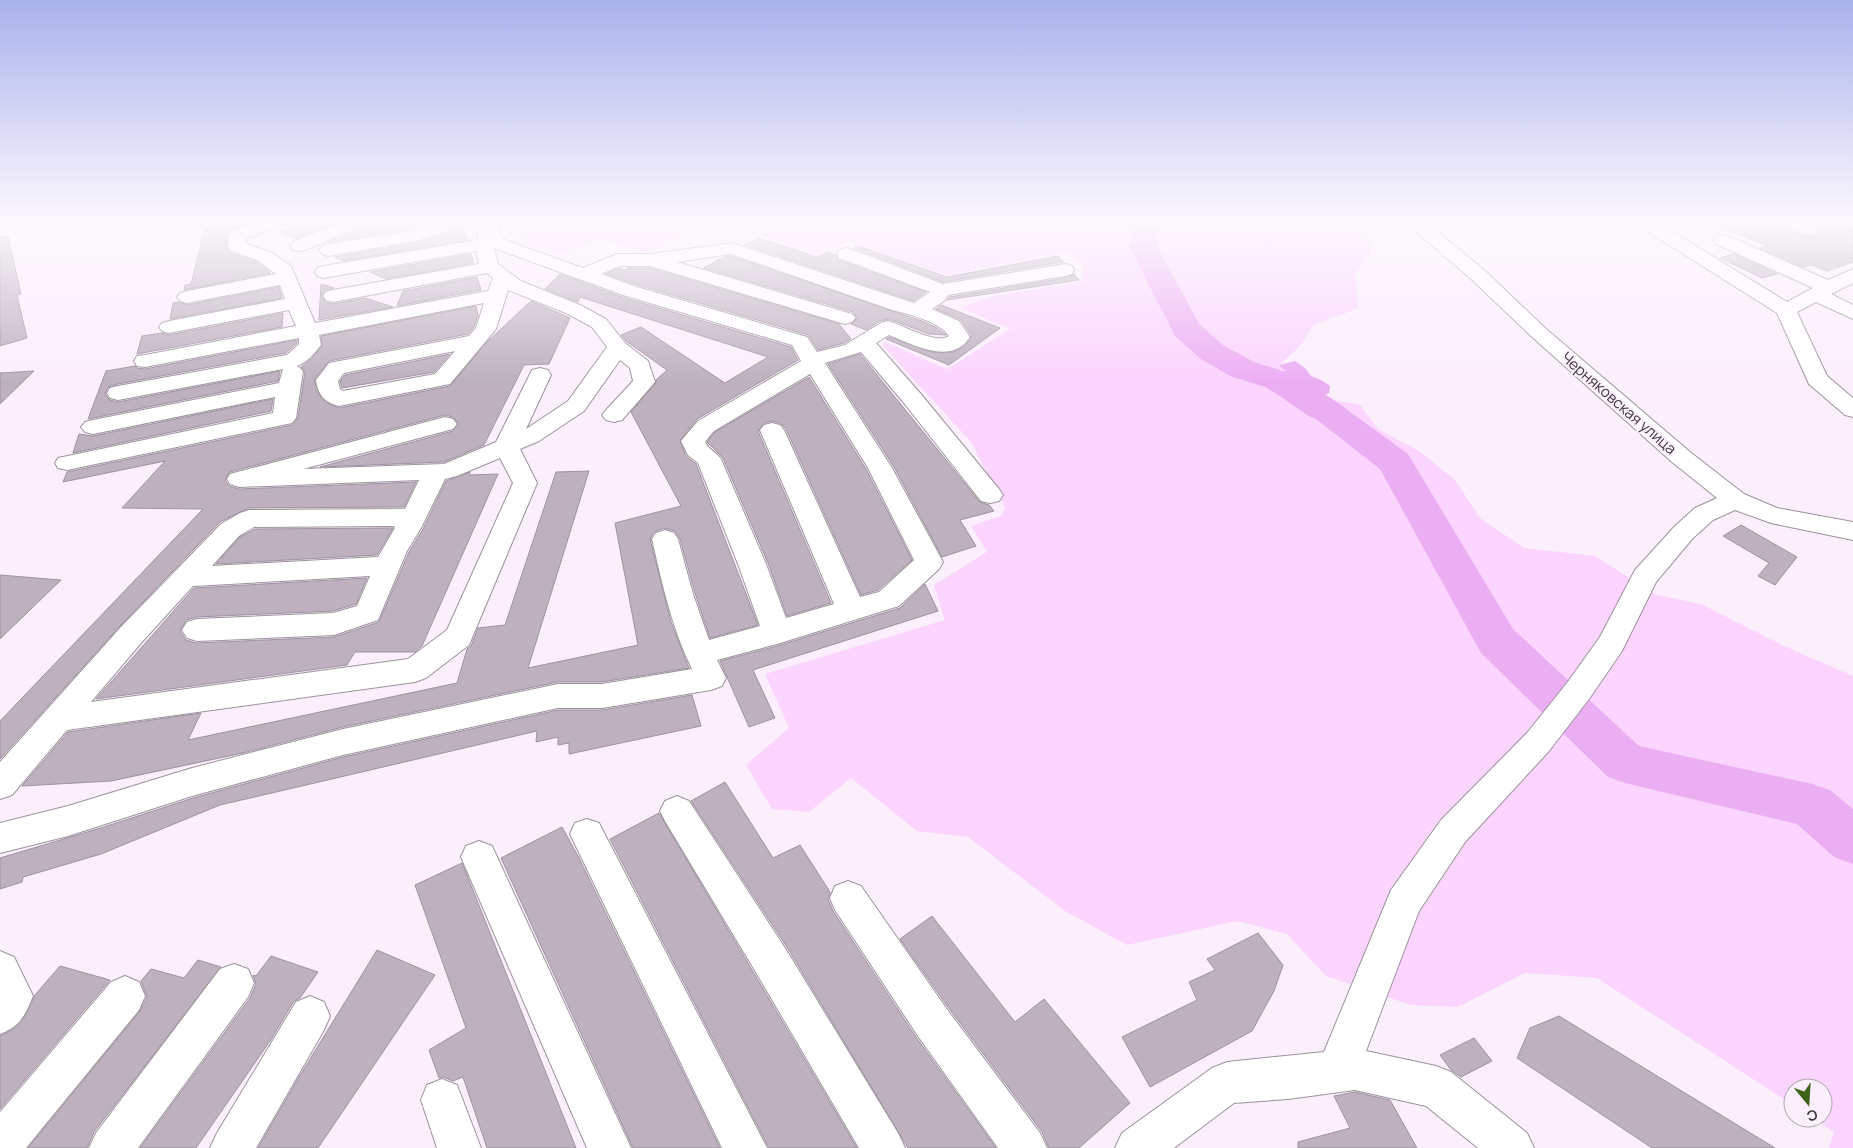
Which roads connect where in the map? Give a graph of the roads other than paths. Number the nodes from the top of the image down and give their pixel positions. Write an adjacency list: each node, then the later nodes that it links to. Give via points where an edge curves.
1 (495, 276): 12 (street)
2 (589, 276): 29 (street, via 630,291 800,341)
3 (703, 276): 21 (street)
4 (811, 276): 18 (street)
5 (903, 276): 13 (street)
6 (1035, 276): 13 (street)
7 (1479, 276): 42 (street, Черняковская улица, via 1538,332)
8 (1731, 276): 19 (street)
9 (1790, 276): 14 (street)
10 (1852, 276): 14 (street)
11 (287, 278): 16 (street); 17 (street)
12 (497, 280): 15 (street); 23 (street); 24 (street, via 486,329); 26 (street, via 573,309 600,323)
13 (941, 290): 18 (street, via 936,298)
14 (1822, 292): 19 (street); 20 (street)
15 (333, 296)
16 (187, 297)
17 (296, 303): 22 (street); 23 (street)
18 (917, 310): 25 (street, via 952,325 960,337 950,345 932,345 888,327)
19 (1786, 310): 33 (street, via 1817,379)
20 (1853, 313)
21 (845, 318)
22 (169, 327)
23 (308, 330): 27 (street); 28 (street, via 310,345)
24 (476, 341): 24 (street, via 442,380 339,399 329,392 327,380 338,368)
25 (863, 342): 29 (street, via 852,349); 41 (street, via 894,375)
26 (618, 347): 34 (street, via 640,366 644,382); 38 (street, via 576,406 531,436)
27 (145, 360)
28 (294, 360): 31 (street); 32 (street)
29 (812, 361): 48 (street, via 880,468 930,562 888,599); 50 (street, via 706,426 693,440 696,450 709,459)
30 (540, 375): 38 (street)
31 (288, 388): 36 (street); 39 (street, via 284,418)
32 (118, 393)
33 (1853, 410)
34 (614, 415)
35 (445, 424): 40 (street, via 239,479)
36 (92, 427)
37 (772, 430): 48 (street)
38 (506, 446): 40 (street, via 448,471); 52 (street, via 524,483 459,637 415,670)
39 (67, 464)
40 (436, 471): 43 (street)
41 (990, 495)
42 (1735, 500): 44 (street, Черняковская улица, via 1771,515); 64 (street, via 1704,514 1645,577 1612,643 1578,691 1538,742 1453,831 1404,902)
43 (408, 528): 46 (street); 47 (street, via 403,517 249,519 230,530)
44 (1853, 531)
45 (665, 539): 51 (street)
46 (387, 566): 47 (street); 49 (street, via 368,614 334,624)
47 (186, 577): 52 (street)
48 (852, 610): 50 (street)
49 (197, 630)
50 (777, 632): 51 (street)
51 (699, 654): 56 (street, via 711,678 602,696 558,696 343,742)
52 (58, 719): 53 (street)
53 (0, 784)
54 (677, 811): 72 (street)
55 (587, 834): 71 (street)
56 (0, 838)
57 (479, 857): 70 (street)
58 (848, 898): 73 (street, via 932,1022)
59 (0, 970): 62 (street, via 13,996)
60 (234, 983): 67 (street)
61 (125, 996): 66 (street)
62 (0, 1014)
63 (310, 1016): 68 (street)
64 (1338, 1070): 74 (street, via 1227,1083); 75 (street, via 1355,1068 1436,1087)
65 (442, 1100): 69 (street)
66 (0, 1145)
67 (111, 1148)
68 (232, 1148)
69 (459, 1148)
70 (609, 1148)
71 (745, 1148)
72 (883, 1148)
73 (1025, 1148)
74 (1137, 1148)
75 (1512, 1148)

